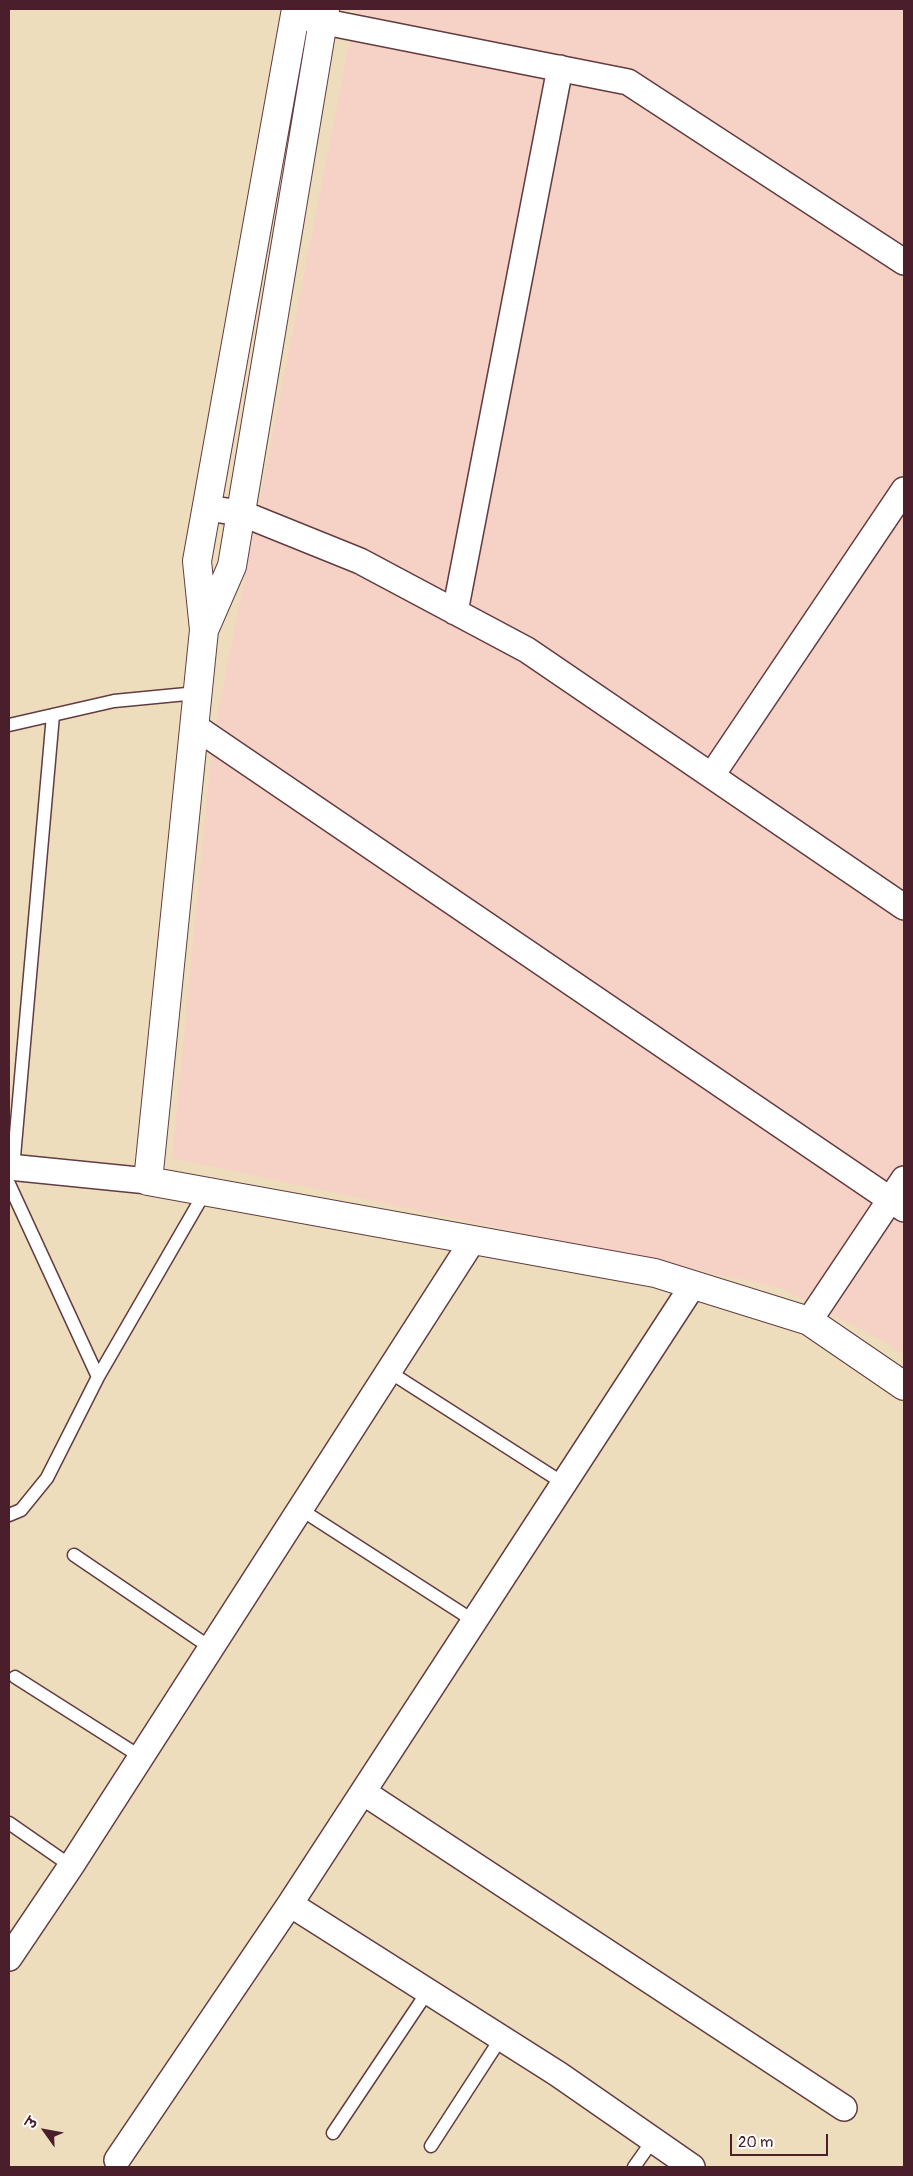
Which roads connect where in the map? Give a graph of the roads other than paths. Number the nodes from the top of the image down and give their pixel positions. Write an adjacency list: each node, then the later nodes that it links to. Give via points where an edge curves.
1 (295, 12): 2 (street); 6 (street)
2 (324, 15): 3 (street); 7 (street)
3 (560, 68): 4 (street, via 628,82); 8 (street)
4 (904, 262)
5 (904, 490): 14 (street)
6 (206, 508): 7 (street); 9 (street, via 197,561)
7 (241, 513): 8 (street, via 360,561); 9 (street, via 232,566)
8 (456, 612): 14 (street, via 528,650)
9 (204, 630): 10 (street)
10 (197, 693): 11 (lane, via 114,701); 13 (street)
11 (53, 715): 12 (lane); 16 (lane)
12 (9, 725)
13 (194, 726): 18 (street); 20 (street)
14 (712, 775): 15 (street)
15 (904, 907)
16 (10, 1173): 18 (street); 25 (lane)
17 (904, 1179): 20 (street)
18 (148, 1182): 19 (street)
19 (205, 1192): 21 (street); 25 (lane)
20 (897, 1204): 23 (street)
21 (473, 1240): 22 (street, via 655,1273); 24 (street)
22 (693, 1285): 23 (street); 27 (street)
23 (809, 1321): 26 (street)
24 (388, 1372): 27 (lane); 28 (street)
25 (98, 1377): 29 (lane, via 47,1478 21,1510)
26 (904, 1386)
27 (564, 1484): 31 (street)
28 (300, 1509): 31 (lane); 32 (street)
29 (9, 1515)
30 (74, 1555): 32 (lane)
31 (474, 1621): 35 (street)
32 (211, 1648): 34 (street)
33 (15, 1677): 34 (lane)
34 (141, 1757): 37 (street)
35 (363, 1792): 38 (street); 42 (street)
36 (9, 1823): 37 (lane)
37 (71, 1866): 39 (street)
38 (290, 1904): 40 (street); 46 (street)
39 (9, 1958)
40 (428, 1991): 41 (street); 43 (lane)
41 (501, 2038): 44 (street); 45 (lane)
42 (844, 2108)
43 (333, 2134)
44 (653, 2140): 47 (lane); 48 (street)
45 (431, 2146)
46 (117, 2160)
47 (634, 2167)
48 (692, 2167)

